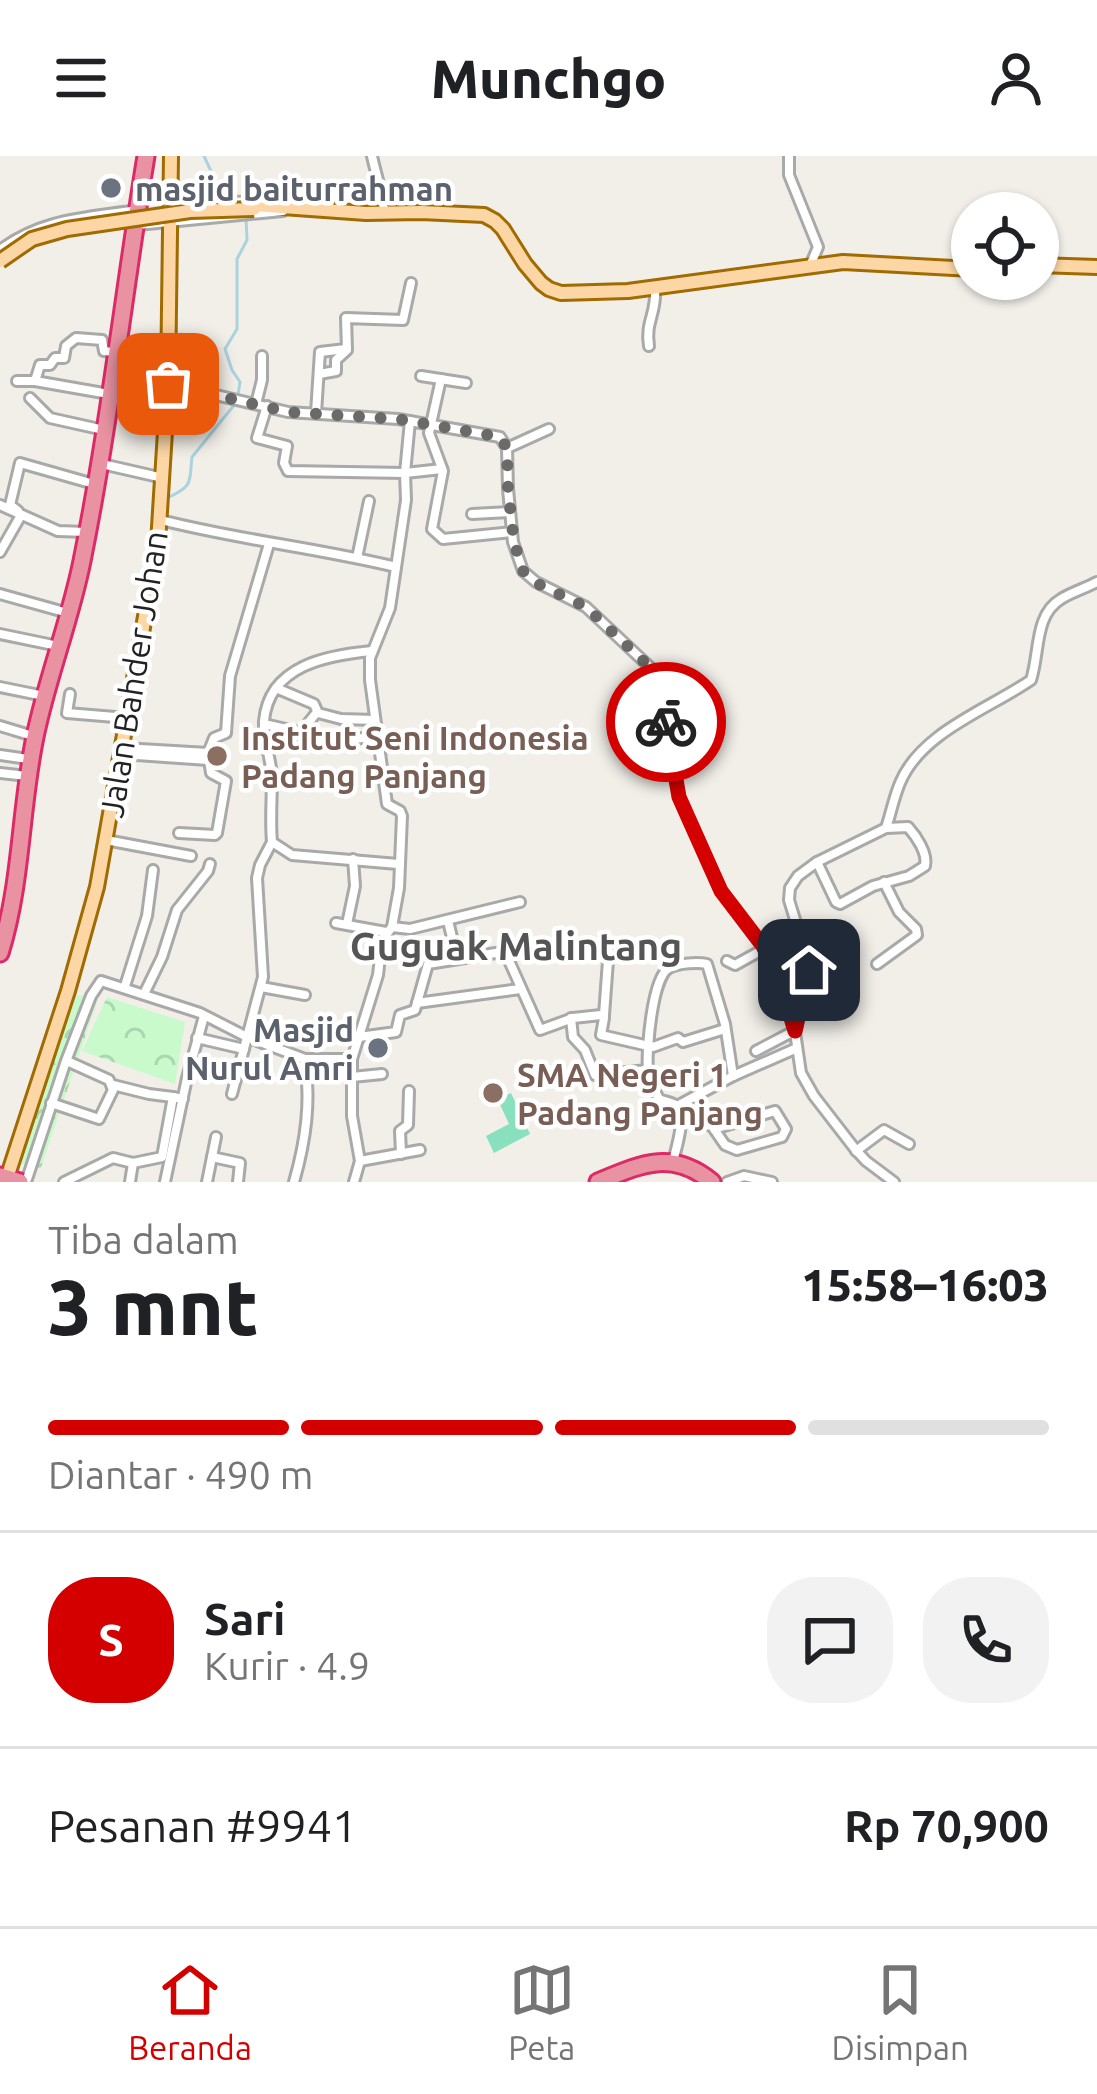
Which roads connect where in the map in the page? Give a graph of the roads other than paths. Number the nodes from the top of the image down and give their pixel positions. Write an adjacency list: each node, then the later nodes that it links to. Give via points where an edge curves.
1 (146, 156): 8 (highway)
2 (171, 156): 5 (main road, Jalan Bahder Johan)
3 (372, 156): 7 (street)
4 (788, 156): 13 (street, via 818,247)
5 (171, 205): 6 (street, via 266,201); 9 (main road, Jalan Bahder Johan)
6 (296, 208): 7 (main road); 9 (street); 12 (main road, bridge, via 188,208 66,225)
7 (384, 212): 18 (main road, via 484,215 541,283 562,293)
8 (136, 217): 9 (street); 11 (street, via 56,223); 12 (street); 21 (highway)
9 (171, 220): 29 (main road, Jalan Bahder Johan)
10 (0, 234): 11 (street)
11 (15, 238): 12 (street)
12 (0, 258)
13 (810, 266): 16 (main road); 18 (main road)
14 (1059, 266): 15 (main road)
15 (1097, 267)
16 (951, 269)
17 (411, 283): 20 (street, via 403,320 345,319)
18 (655, 288): 19 (street)
19 (649, 346)
20 (347, 349): 23 (street, via 336,371); 23 (street, via 320,352)
21 (116, 352): 27 (street, via 104,351 102,340 76,338 64,357 40,365); 30 (highway)
22 (262, 356): 32 (street)
23 (320, 374): 34 (street)
24 (421, 376): 25 (street)
25 (441, 379): 28 (street); 36 (street)
26 (16, 381): 27 (street)
27 (35, 381): 30 (street)
28 (466, 383)
29 (168, 384): 32 (street); 45 (main road, Jalan Bahder Johan)
30 (111, 394): 37 (highway)
31 (30, 398): 37 (street, via 50,418)
32 (256, 404): 33 (street)
33 (267, 406): 34 (street); 43 (street, via 257,438 287,446 288,471)
34 (316, 413): 35 (street)
35 (410, 421): 36 (street); 44 (street)
36 (431, 423): 39 (street, via 493,434); 42 (street)
37 (105, 430): 41 (highway)
38 (549, 430): 39 (street)
39 (507, 448): 49 (street)
40 (311, 457): 43 (street)
41 (100, 464): 45 (street); 46 (highway)
42 (442, 469): 44 (street); 54 (street, via 436,536)
43 (312, 472): 44 (street)
44 (404, 473): 58 (street)
45 (163, 478): 52 (main road, Jalan Bahder Johan)
46 (96, 484): 51 (street, via 20,464 10,503); 53 (highway)
47 (369, 501): 57 (street)
48 (0, 505): 51 (street)
49 (510, 512): 50 (street); 54 (street)
50 (472, 514)
51 (20, 515): 53 (street, via 58,531); 56 (street)
52 (159, 520): 55 (street); 70 (main road, Jalan Bahder Johan)
53 (87, 532): 61 (highway)
54 (512, 532): 98 (street, via 529,577 586,607 654,671 679,797 721,891)
55 (269, 544): 57 (street); 80 (street, via 230,676 226,733 214,738)
56 (0, 552)
57 (357, 558): 58 (street)
58 (397, 567): 64 (street)
59 (1097, 582): 83 (street, via 1048,610 1031,680 946,730 906,771)
60 (0, 594): 61 (street)
61 (68, 614): 63 (highway)
62 (0, 634): 63 (street)
63 (58, 646): 68 (highway)
64 (372, 651): 66 (street, via 321,658); 71 (street)
65 (0, 687): 68 (street)
66 (276, 688): 69 (street); 72 (street)
67 (70, 694): 70 (street, via 68,713)
68 (44, 696): 74 (highway)
69 (317, 712): 71 (street); 75 (street)
70 (127, 718): 78 (main road, Jalan Bahder Johan)
71 (375, 720): 76 (street)
72 (264, 724): 75 (street); 77 (street)
73 (0, 726): 74 (street)
74 (35, 736): 81 (highway)
75 (305, 737): 76 (street); 77 (street, via 300,747)
76 (378, 737): 90 (street, via 387,804 402,816)
77 (267, 740): 86 (street)
78 (123, 751): 80 (street); 85 (main road, Jalan Bahder Johan)
79 (0, 755): 81 (street)
80 (208, 756): 84 (street, via 211,773 226,781 217,833)
81 (29, 768): 82 (street); 99 (highway)
82 (0, 773)
83 (886, 828): 89 (street); 93 (street, via 908,827 927,861)
84 (179, 832)
85 (106, 840): 87 (street); 145 (main road, Jalan Bahder Johan)
86 (272, 842): 88 (street, via 292,855); 104 (street, via 257,878)
87 (191, 856)
88 (353, 859): 90 (street); 96 (street, via 355,886 342,924)
89 (817, 862): 93 (street, via 838,903); 113 (street, via 789,894 809,965)
90 (398, 864): 96 (street)
91 (210, 865): 106 (street, via 177,910)
92 (154, 870): 103 (street)
93 (884, 882): 102 (street, via 917,934)
94 (520, 902): 95 (street)
95 (448, 921): 96 (street); 100 (street)
96 (389, 929): 115 (street)
97 (609, 946): 110 (street)
98 (764, 949): 101 (street); 113 (street)
99 (0, 953)
100 (457, 958): 105 (street, via 505,953); 108 (street, via 426,966)
101 (727, 961)
102 (877, 964)
103 (125, 986): 106 (street); 123 (street, via 98,982)
104 (261, 987): 107 (street); 114 (street)
105 (520, 988): 108 (street); 111 (street, via 540,1030)
106 (145, 994): 109 (street)
107 (305, 994)
108 (417, 1003): 115 (street, via 400,1015 394,1033)
109 (205, 1016): 114 (street); 116 (street)
110 (604, 1017): 111 (street); 117 (street, via 602,1035)
111 (571, 1018): 124 (street, via 595,1075)
112 (725, 1029): 117 (street); 117 (street, via 706,963 668,968 653,1004); 126 (street)
113 (795, 1031): 119 (street); 120 (street)
114 (247, 1037): 118 (street); 121 (street)
115 (358, 1037): 122 (street)
116 (197, 1039): 118 (street); 131 (street)
117 (650, 1046): 124 (street)
118 (244, 1048): 130 (street)
119 (797, 1048): 126 (street); 139 (street, via 814,1096)
120 (756, 1051)
121 (305, 1059): 122 (street); 151 (street, via 307,1124)
122 (352, 1059): 127 (street)
123 (66, 1061): 128 (street); 132 (street)
124 (648, 1070): 133 (street, via 658,1099)
125 (382, 1074): 127 (street)
126 (733, 1076): 133 (street)
127 (352, 1077): 142 (street)
128 (113, 1084): 131 (street); 132 (street, via 99,1119)
129 (410, 1091): 140 (street)
130 (232, 1094)
131 (178, 1098): 143 (street, via 164,1155); 148 (street)
132 (51, 1103): 145 (street)
133 (677, 1106): 134 (street)
134 (680, 1119): 135 (street); 144 (street)
135 (715, 1129): 135 (street, via 737,1150 786,1129 776,1111)
136 (216, 1137): 141 (street)
137 (909, 1144): 139 (street, via 884,1130)
138 (420, 1150): 140 (street)
139 (856, 1150): 157 (street)
140 (401, 1154): 142 (street)
141 (212, 1157): 149 (street); 150 (street, via 240,1163)
142 (360, 1161): 152 (street)
143 (133, 1162): 146 (street, via 113,1158); 147 (street)
144 (673, 1162): 153 (highway); 154 (highway)
145 (13, 1179)
146 (64, 1182)
147 (130, 1182)
148 (165, 1182)
149 (208, 1182)
150 (238, 1182)
151 (294, 1182)
152 (354, 1182)
153 (598, 1182)
154 (712, 1182)
155 (727, 1182): 156 (street)
156 (772, 1182)
157 (895, 1182)

